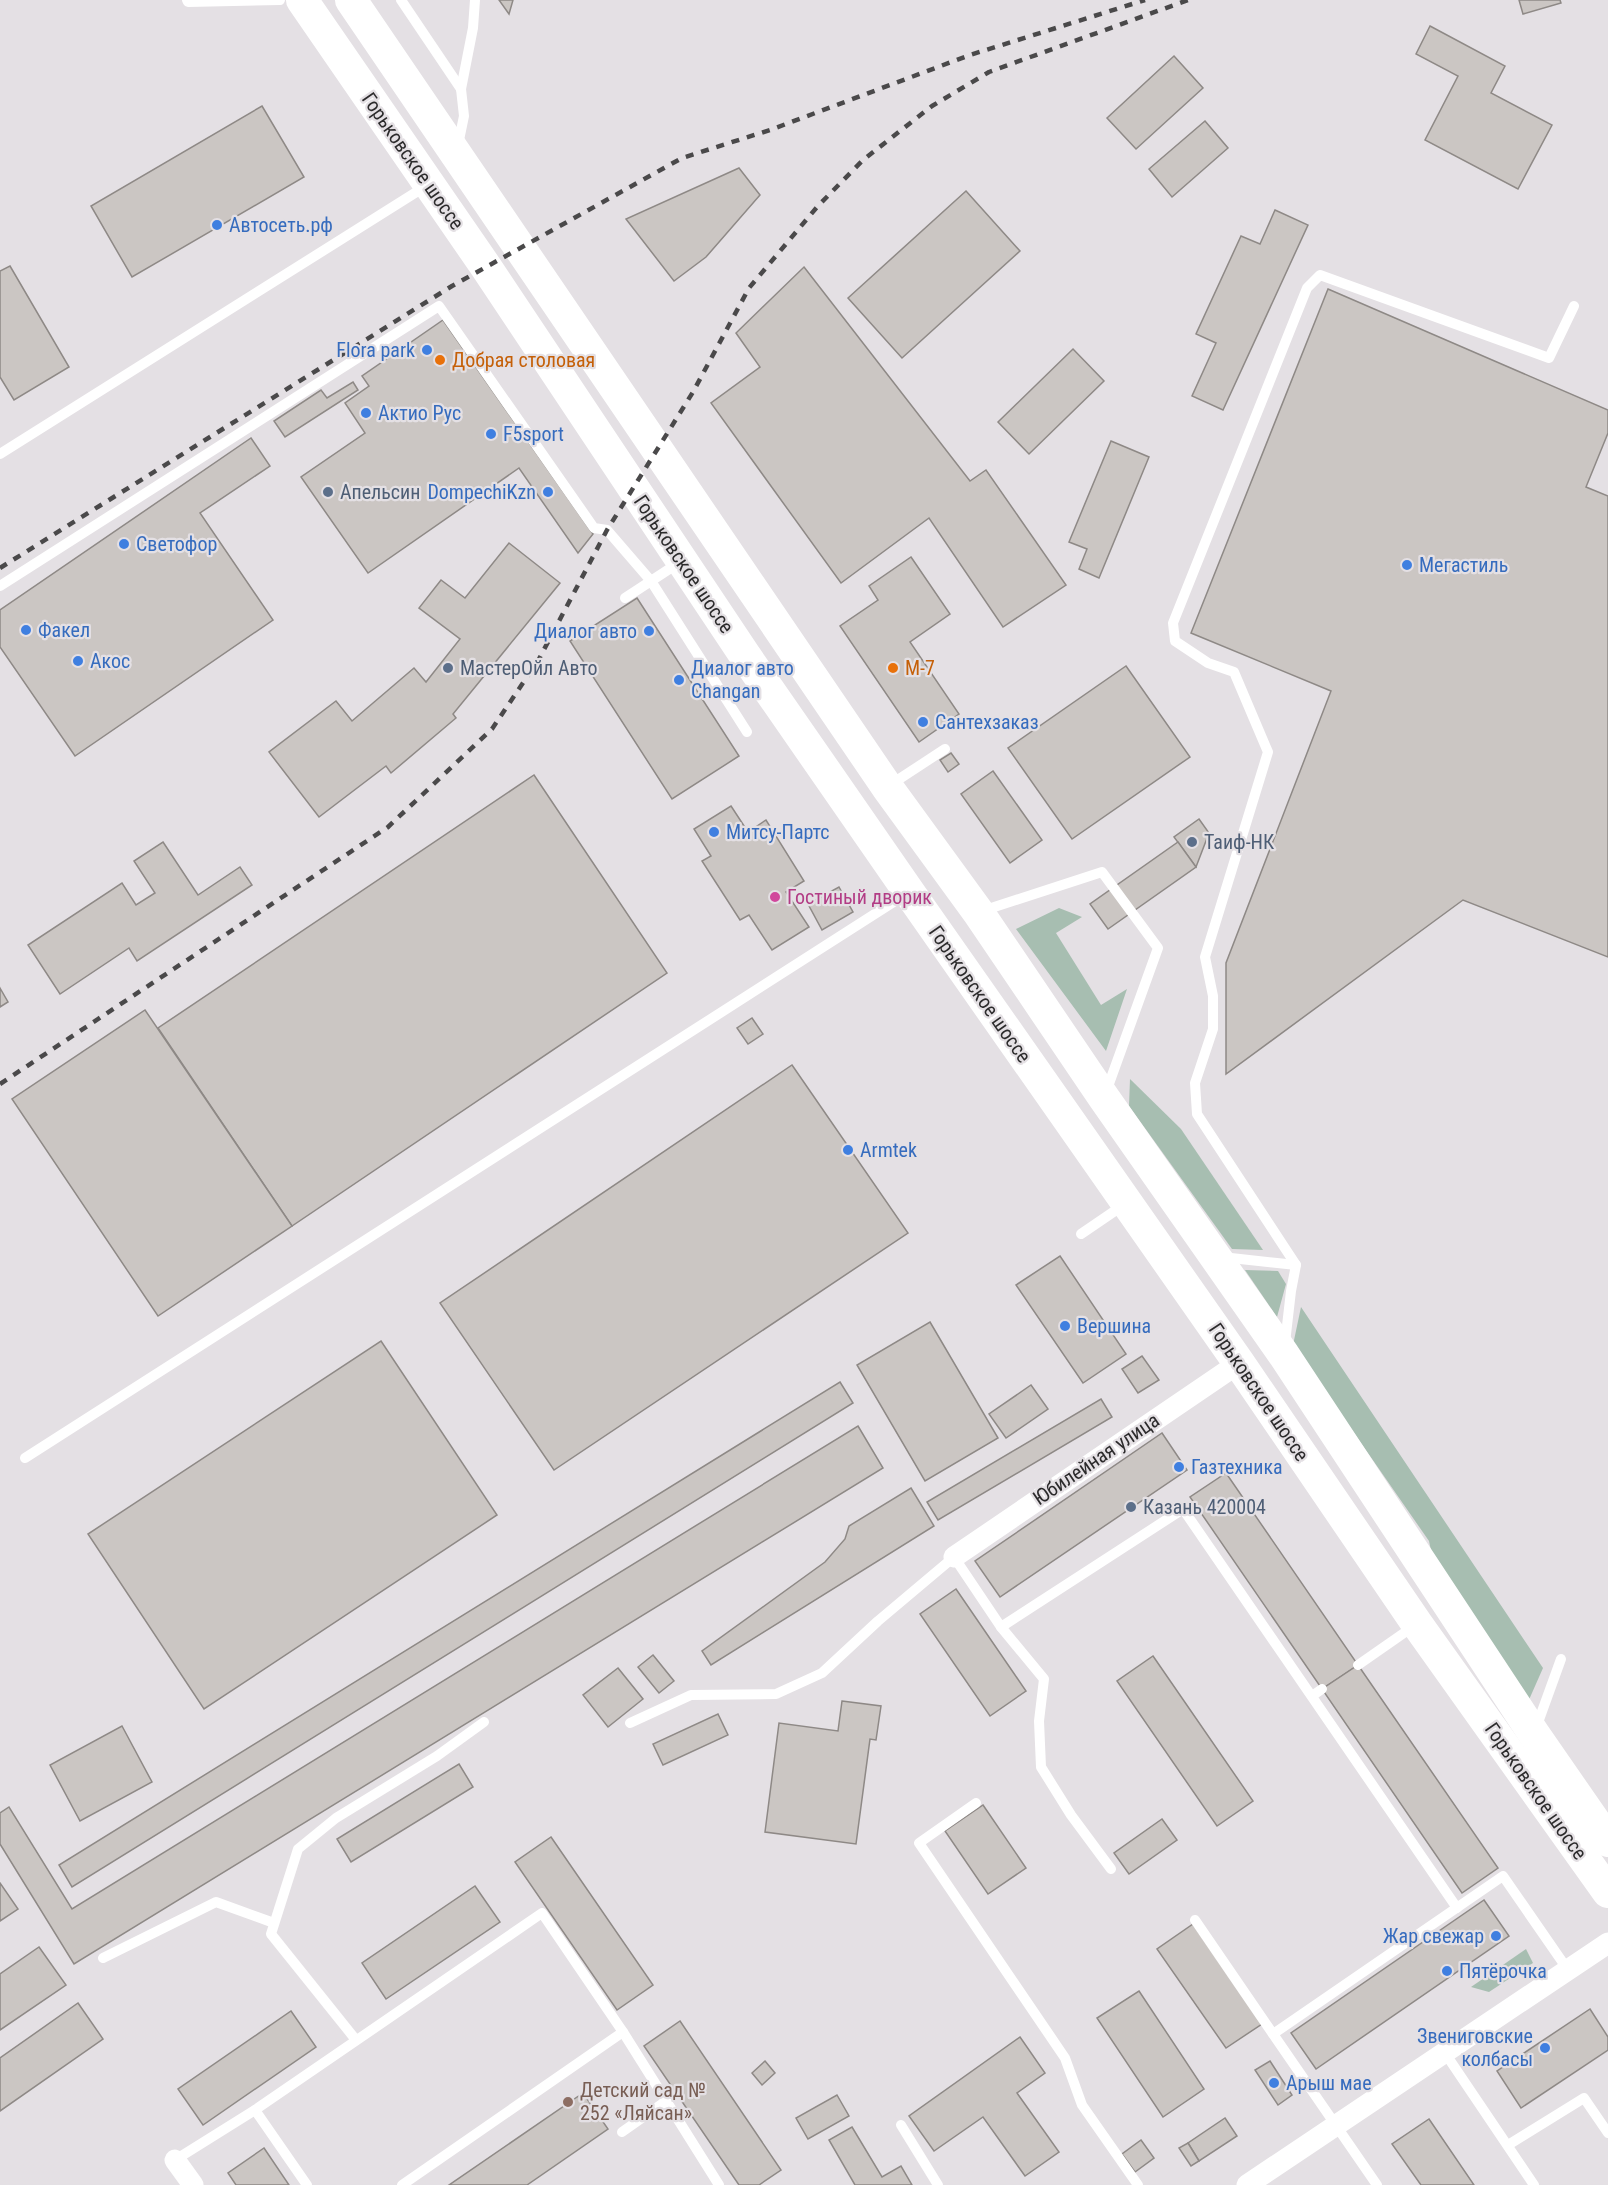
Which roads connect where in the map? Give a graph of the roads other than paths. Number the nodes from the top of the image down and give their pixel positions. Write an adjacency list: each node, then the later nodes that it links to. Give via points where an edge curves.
1 (187, 0): 2 (lane)
2 (280, 0)
3 (302, 0): 9 (main road, Горьковское шоссе)
4 (351, 0): 8 (main road, Горьковское шоссе)
5 (401, 0): 7 (lane)
6 (475, 0): 7 (lane)
7 (461, 89): 8 (lane, via 464,116)
8 (456, 154): 18 (main road, Горьковское шоссе)
9 (429, 184): 11 (lane); 12 (main road, Горьковское шоссе)
10 (1574, 306): 25 (lane, via 1548,358 1320,275 1307,288 1173,623 1175,642 1208,663 1234,672 1268,752 1205,957 1213,996 1213,1029 1195,1083 1197,1114)
11 (0, 454)
12 (682, 561): 13 (lane); 19 (main road, Горьковское шоссе)
13 (651, 581): 14 (lane, via 607,530 594,528 440,306); 15 (lane); 16 (lane)
14 (0, 586)
15 (625, 598)
16 (747, 732)
17 (945, 749): 18 (lane)
18 (887, 787): 20 (main road, Горьковское шоссе)
19 (909, 892): 22 (main road, Горьковское шоссе); 28 (lane)
20 (978, 912): 21 (main road, Горьковское шоссе); 21 (lane, via 1102,872 1158,948)
21 (1104, 1098): 24 (main road, Горьковское шоссе)
22 (1127, 1202): 23 (lane); 27 (main road, Горьковское шоссе)
23 (1081, 1234)
24 (1216, 1256): 25 (lane); 26 (main road, Горьковское шоссе)
25 (1296, 1265): 26 (lane)
26 (1284, 1355): 38 (main road, Горьковское шоссе)
27 (1239, 1363): 29 (street, Юбилейная улица); 30 (main road, Горьковское шоссе)
28 (26, 1458)
29 (954, 1557): 31 (lane); 37 (lane, via 822,1672 776,1694 691,1695)
30 (1417, 1624): 33 (lane); 42 (main road, Горьковское шоссе)
31 (1000, 1628): 35 (lane, via 1183,1509); 41 (lane, via 1044,1679 1039,1721 1041,1767)
32 (1560, 1659): 38 (lane)
33 (1358, 1665)
34 (1322, 1689): 35 (lane)
35 (1312, 1696): 43 (lane)
36 (484, 1722): 45 (lane, via 336,1818 297,1849)
37 (630, 1723)
38 (1534, 1734): 40 (main road, Горьковское шоссе)
39 (976, 1803): 66 (lane, via 919,1843 1065,2058 1082,2105)
40 (1608, 1841)
41 (1111, 1869)
42 (1608, 1892)
43 (1457, 1908): 48 (lane, via 1503,1876); 50 (lane)
44 (1195, 1920): 50 (lane)
45 (274, 1923): 47 (lane, via 216,1902); 51 (lane, via 271,1935)
46 (1608, 1943): 48 (street)
47 (103, 1958)
48 (1568, 1970): 52 (street)
49 (623, 2032): 51 (lane, via 542,1913); 53 (lane); 63 (lane)
50 (1273, 2034): 56 (lane)
51 (356, 2040): 54 (lane)
52 (1445, 2053): 56 (street); 59 (lane)
53 (666, 2101): 57 (lane); 64 (lane)
54 (255, 2110): 60 (lane); 62 (lane)
55 (901, 2126): 65 (lane)
56 (1336, 2126): 67 (street); 68 (lane)
57 (622, 2132)
58 (1608, 2133): 59 (lane, via 1584,2098)
59 (1508, 2145): 69 (lane)
60 (175, 2160): 61 (street)
61 (194, 2185)
62 (307, 2185)
63 (402, 2185)
64 (720, 2185)
65 (939, 2185)
66 (1138, 2185)
67 (1247, 2185)
68 (1377, 2185)
69 (1534, 2185)

